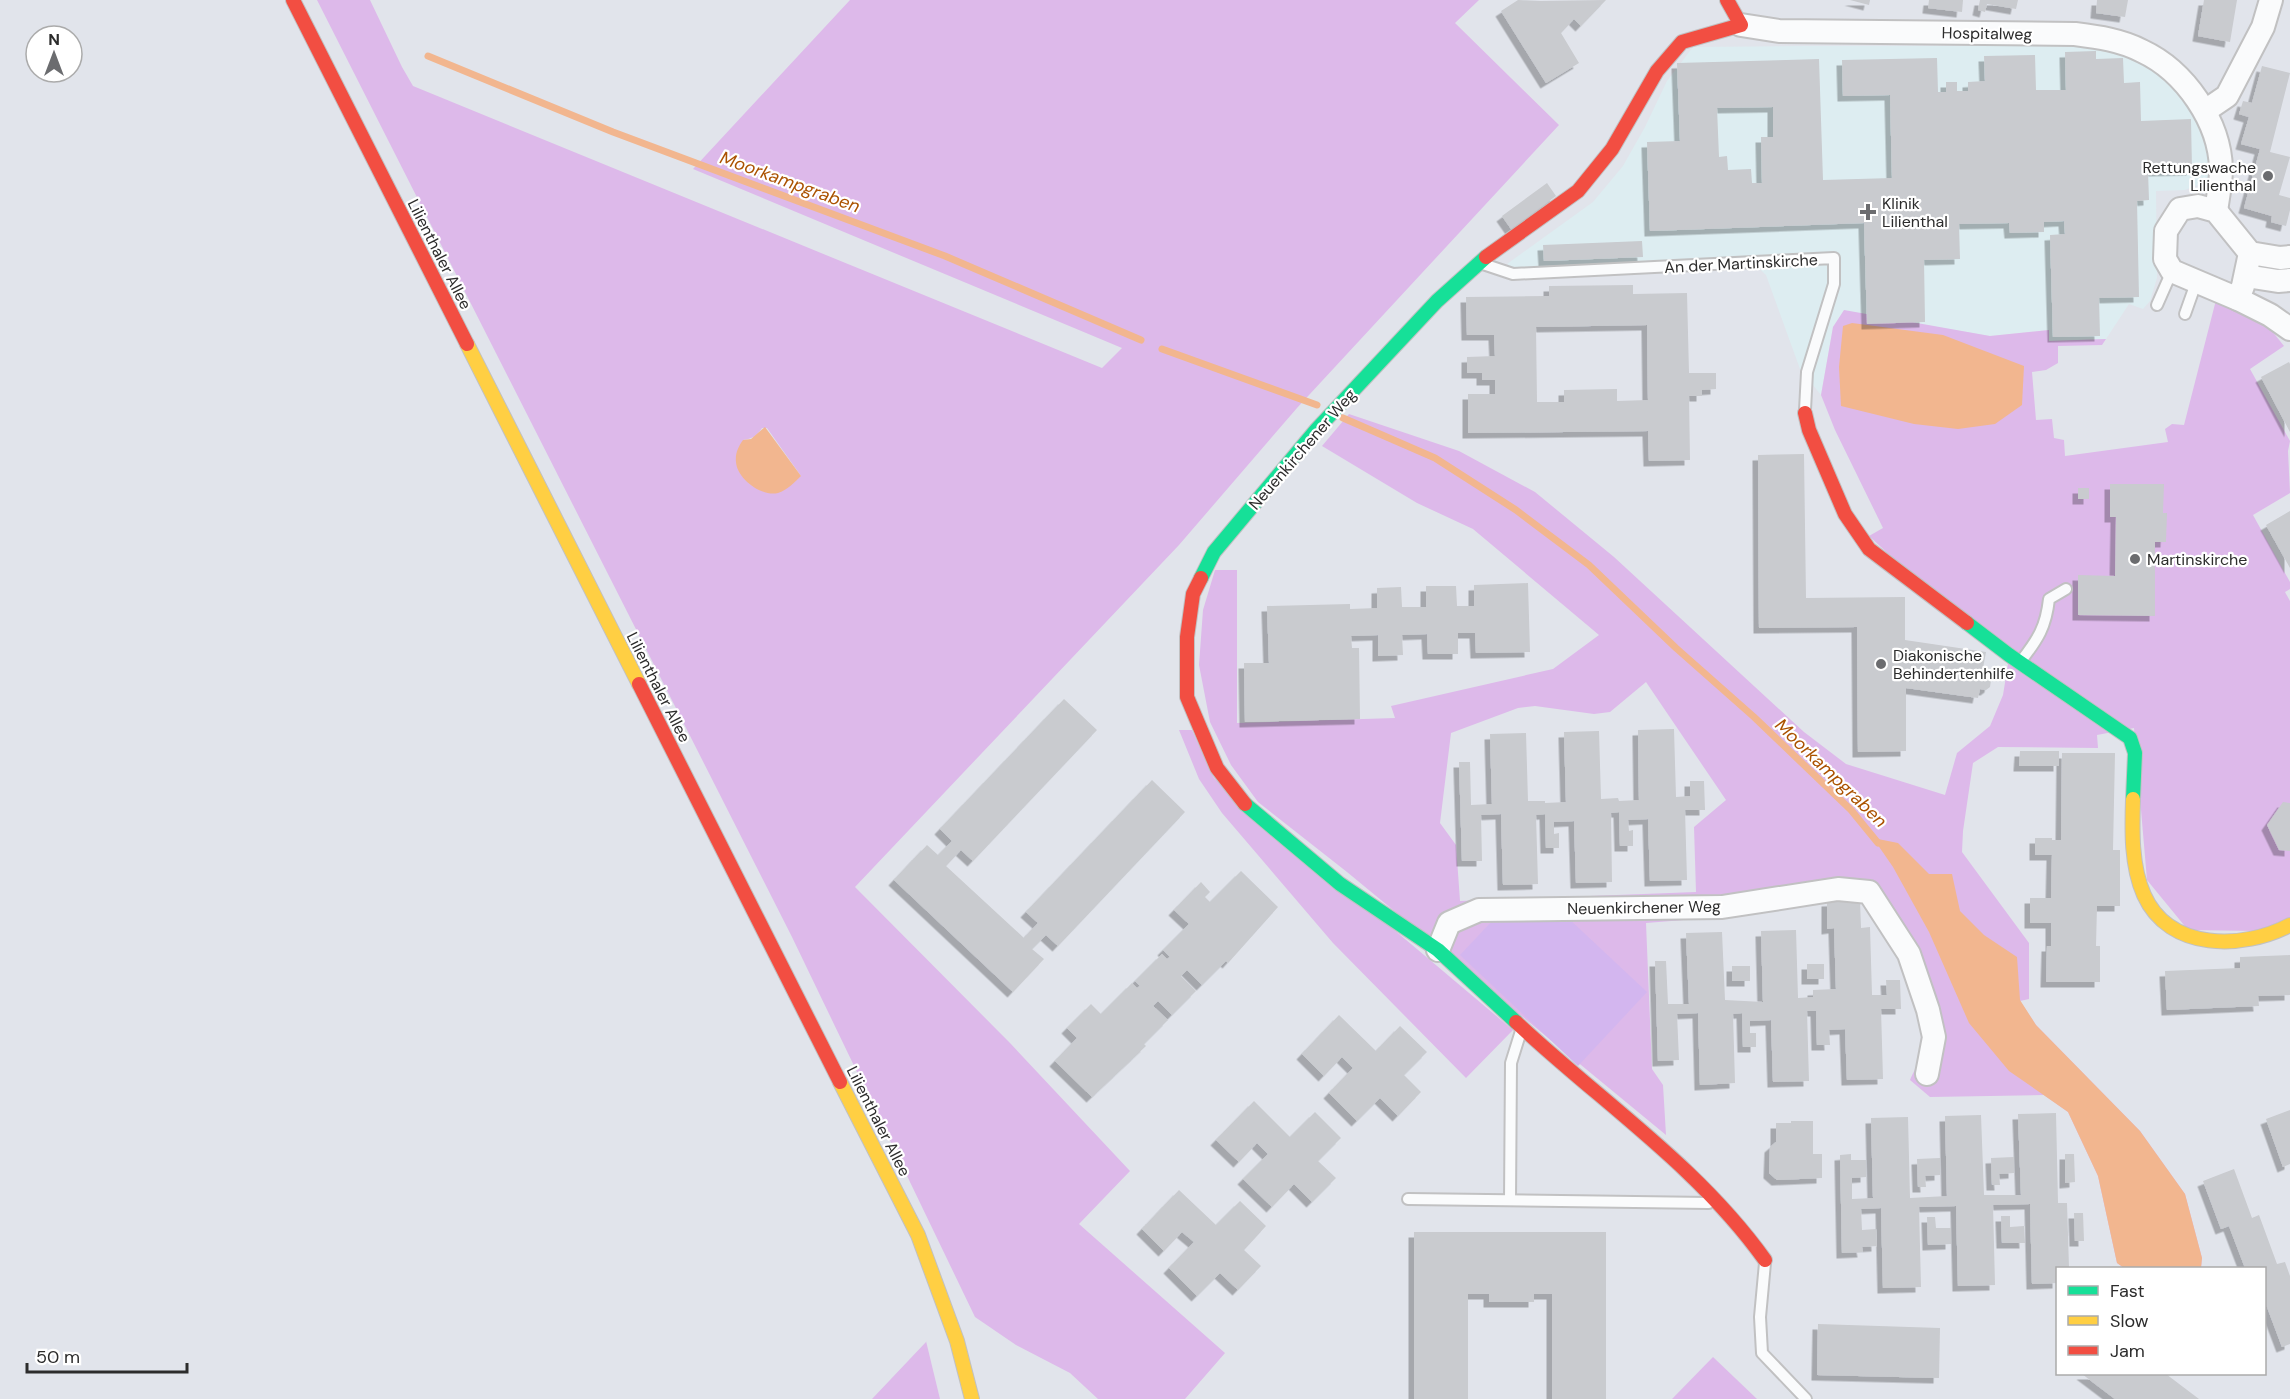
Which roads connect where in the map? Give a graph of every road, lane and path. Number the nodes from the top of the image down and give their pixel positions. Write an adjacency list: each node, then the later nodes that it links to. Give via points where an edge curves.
1 (293, 0): 29 (street, Lilienthaler Allee, via 904,1208 943,1299)
2 (1727, 0): 4 (street)
3 (2271, 0): 5 (street, via 2263,27 2227,96)
4 (1742, 25): 5 (street, Hospitalweg, via 1779,31 2075,34 2107,38 2143,51 2175,73); 9 (street, Neuenkirchener Weg, via 1682,42 1657,71 1612,149 1578,191)
5 (2205, 111): 6 (street, Hospitalweg, via 2217,139 2221,170)
6 (2216, 211): 7 (street); 10 (street, via 2198,206 2180,209 2166,231 2165,259)
7 (2250, 253): 8 (street); 11 (street)
8 (2290, 257)
9 (1479, 262): 18 (lane, An der Martinskirche, via 1514,274 1834,258 1834,284 1807,372); 22 (street, Neuenkirchener Weg, via 1317,429 1214,552 1193,594 1187,637 1186,697 1217,768 1248,808 1340,884)
10 (2172, 271): 13 (street); 15 (lane)
11 (2246, 276): 12 (street); 14 (street)
12 (2290, 280)
13 (2196, 283): 14 (street); 16 (lane)
14 (2238, 299): 17 (street)
15 (2157, 305)
16 (2185, 314)
17 (2290, 329)
18 (1805, 413): 20 (street, An der Martinskirche, via 1845,514 1869,549)
19 (2066, 589): 20 (lane, via 2049,599 2047,621)
20 (2020, 662): 21 (street, An der Martinskirche, via 2130,738 2135,753 2135,871 2144,898 2158,919 2177,933 2230,942 2257,939)
21 (2290, 925)
22 (1438, 950): 23 (street, Neuenkirchener Weg); 24 (street, Neuenkirchener Weg, via 1449,923 1479,910 1722,907 1838,889 1869,892 1909,954 1929,1010 1934,1037)
23 (1522, 1028): 26 (lane, via 1511,1063); 27 (street, Neuenkirchener Weg, via 1647,1134)
24 (1927, 1074)
25 (1408, 1199): 26 (lane)
26 (1510, 1200): 27 (lane)
27 (1719, 1203): 28 (street, Neuenkirchener Weg)
28 (1765, 1260): 30 (lane, via 1760,1317 1762,1353)
29 (972, 1399)
30 (1806, 1399)

